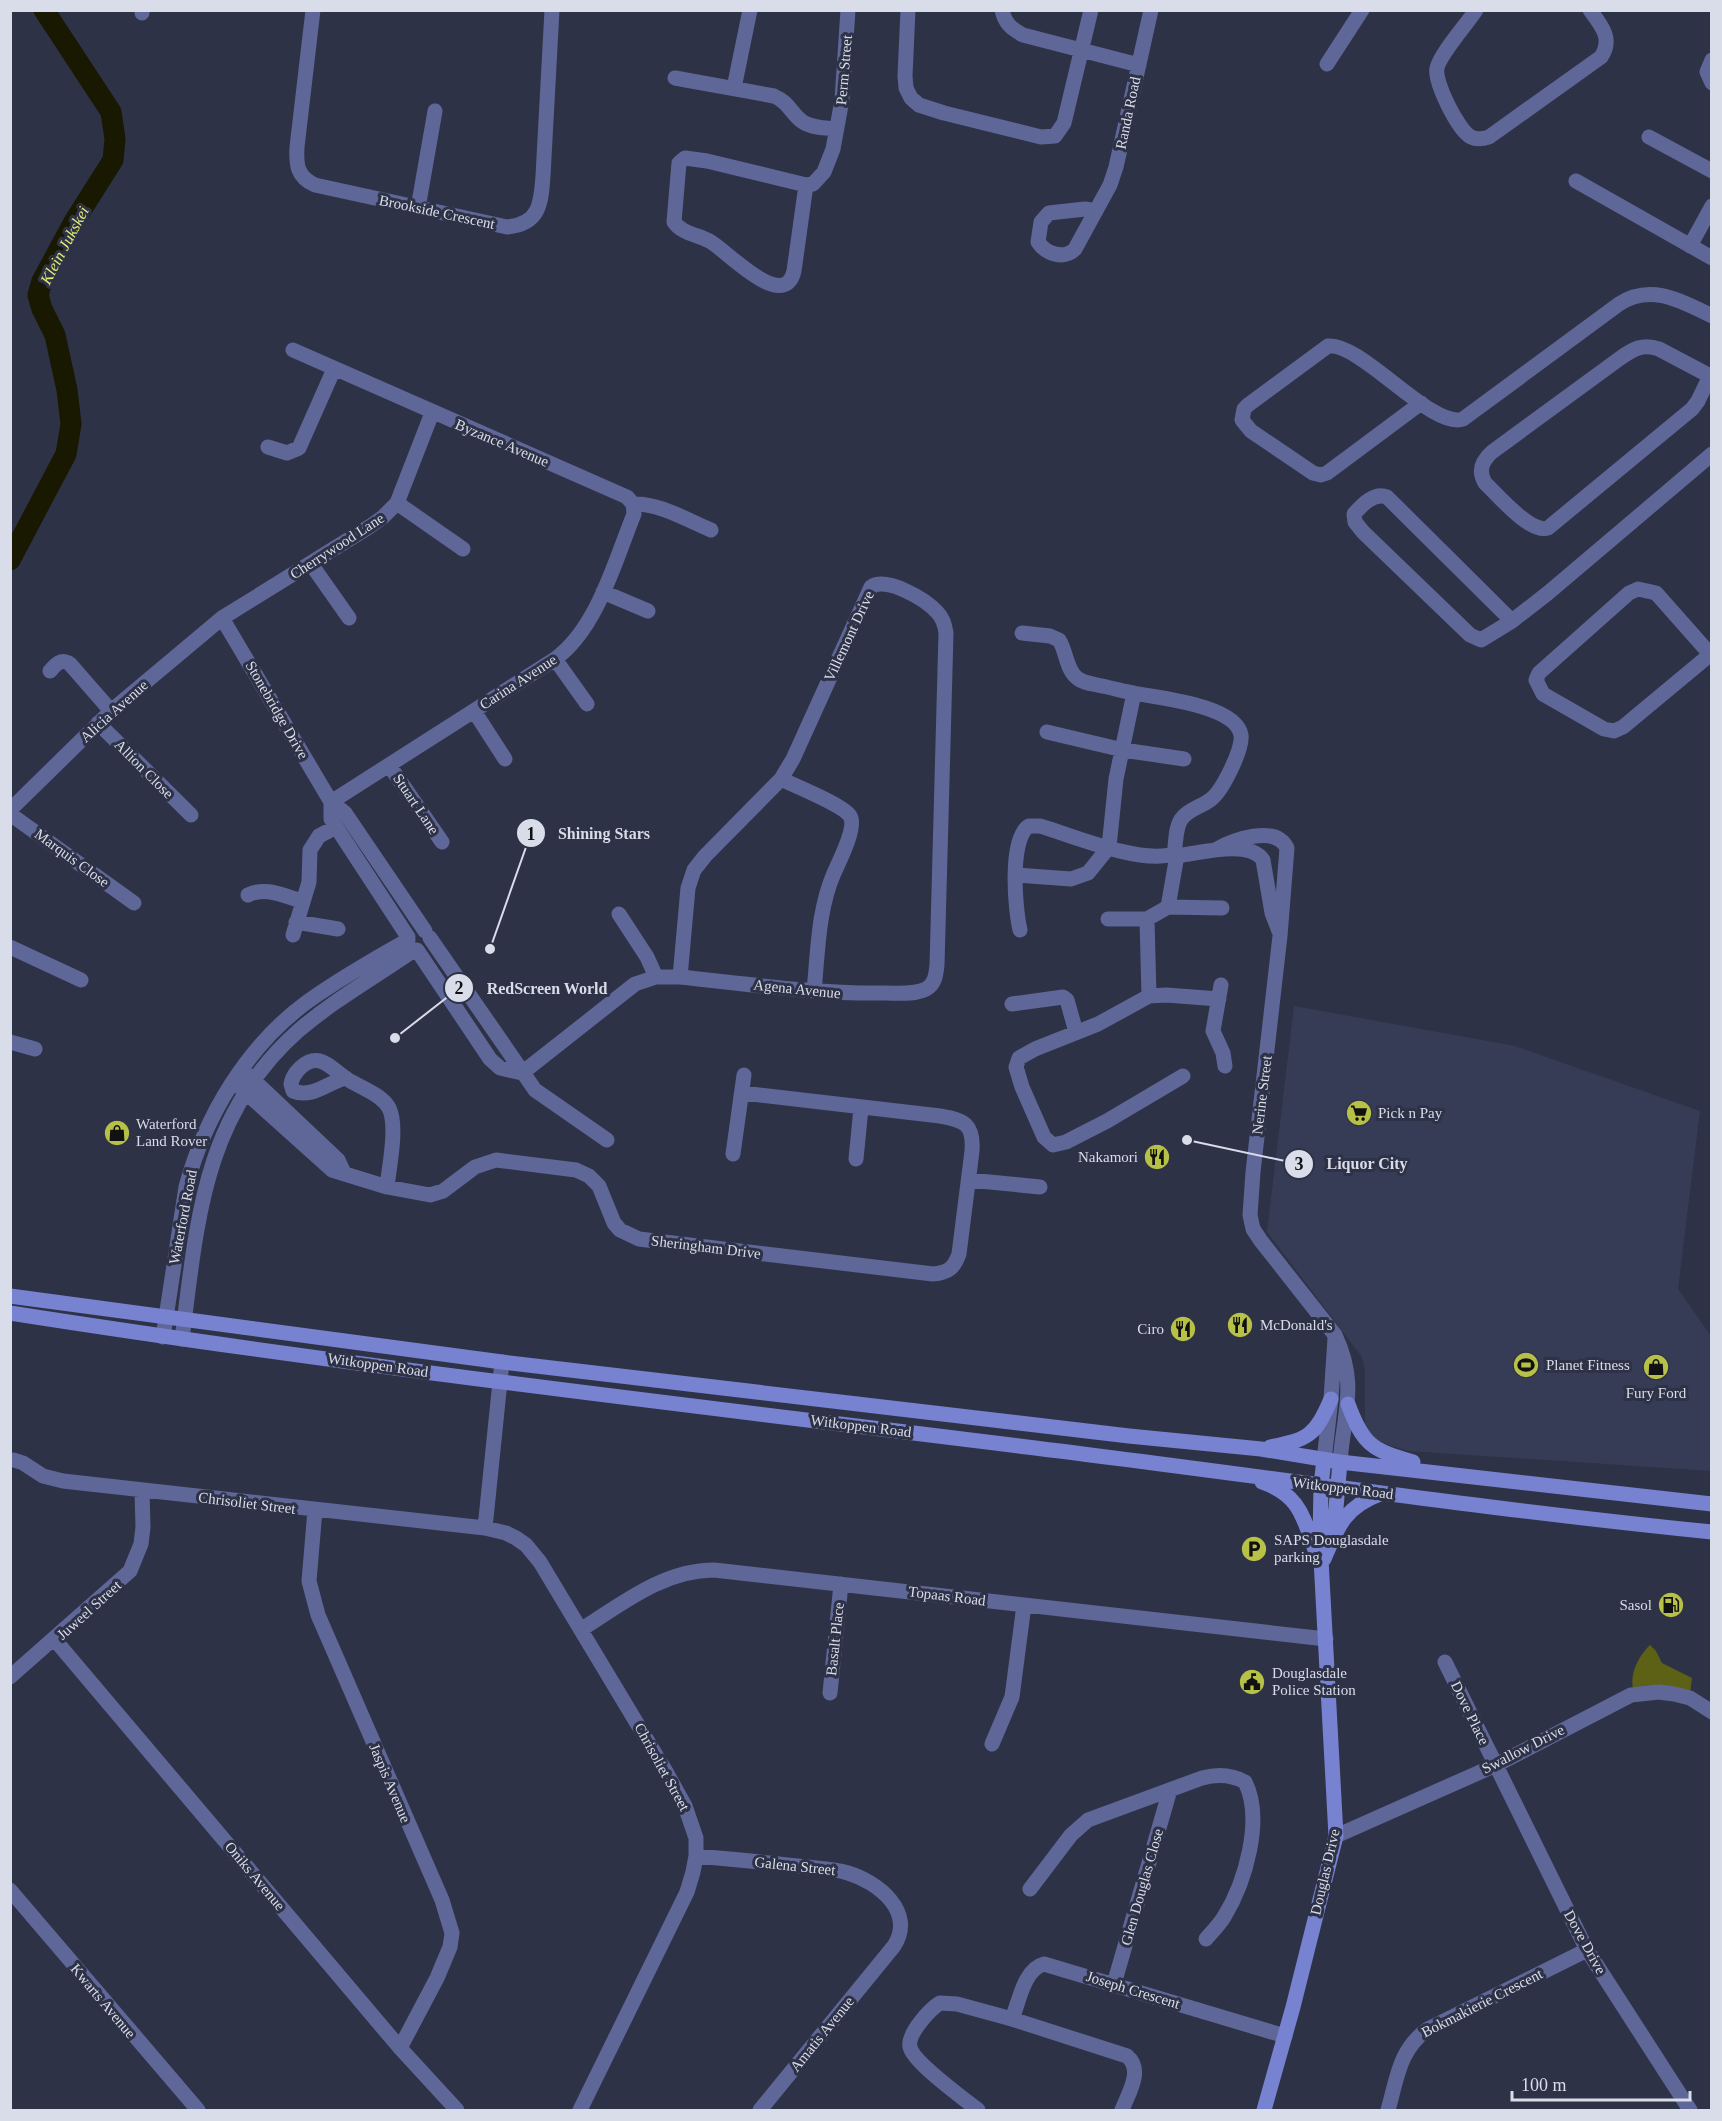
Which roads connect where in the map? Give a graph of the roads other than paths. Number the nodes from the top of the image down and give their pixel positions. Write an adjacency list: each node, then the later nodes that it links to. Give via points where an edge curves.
1 (313, 10): 26 (street, Brookside Crescent, via 297,147 300,175 315,185)
2 (552, 10): 26 (street, Brookside Crescent, via 543,176 536,213 525,223 507,227)
3 (750, 10): 18 (street)
4 (848, 10): 20 (street, Perm Street, via 843,100)
5 (908, 10): 12 (street, via 905,76 911,99 944,113 1032,136 1055,136 1061,129)
6 (1002, 10): 12 (street, via 1016,32)
7 (1091, 10): 12 (street)
8 (1151, 10): 14 (street, Randa Road)
9 (1362, 10): 15 (street)
10 (1476, 10): 11 (street, via 1436,72 1460,125 1468,135 1479,139 1489,137 1601,57 1607,39)
11 (1590, 10)
12 (1082, 51): 14 (street)
13 (1712, 60): 17 (street, via 1707,72)
14 (1139, 64): 27 (street, Randa Road, via 1116,167)
15 (1327, 64)
16 (675, 78): 18 (street)
17 (1712, 83)
18 (734, 88): 20 (street, via 774,96 806,124)
19 (435, 111): 26 (street)
20 (836, 129): 24 (street, Perm Street, via 829,163 813,184)
21 (1649, 137): 22 (street)
22 (1712, 171)
23 (1576, 181): 28 (street)
24 (806, 185): 24 (street, via 794,271 784,285 753,275 715,244 674,222 679,163 685,158)
25 (1712, 206): 28 (street)
26 (418, 208)
27 (1096, 211)
28 (1690, 246): 29 (street)
29 (1712, 258)
30 (1712, 316): 34 (street, via 1654,294 1636,295 1463,419 1449,420)
31 (293, 350): 32 (street, Byzance Avenue)
32 (334, 369): 35 (street, Byzance Avenue); 36 (street, via 299,448 287,453)
33 (1710, 377): 33 (street, via 1659,349 1645,346 1631,350 1492,452 1482,466 1481,477 1526,522 1537,529 1548,528 1692,409)
34 (1421, 403): 34 (street, via 1344,349 1332,345 1248,405 1242,420 1251,431 1321,475)
35 (432, 413): 38 (street, Cherrywood Lane); 39 (street, Byzance Avenue, via 627,497)
36 (268, 447)
37 (1712, 454): 47 (street)
38 (397, 502): 41 (street); 42 (street, Cherrywood Lane, via 383,517)
39 (633, 504): 40 (street, Byzance Avenue, via 643,503); 43 (street, Carina Avenue, via 634,514)
40 (711, 530)
41 (462, 549)
42 (311, 564): 45 (street, Cherrywood Lane); 46 (street)
43 (603, 592): 44 (street); 50 (street, Carina Avenue, via 582,632)
44 (648, 611)
45 (222, 618): 54 (street, Alicia Avenue); 63 (street, Stonebridge Drive)
46 (349, 618)
47 (1512, 621): 47 (street, via 1387,497 1375,496 1354,514 1363,532 1477,640)
48 (1022, 633): 52 (street, via 1059,639 1072,672 1082,681)
49 (1711, 654): 49 (street, via 1656,593 1638,589 1629,592 1539,673 1536,680 1543,694 1614,731)
50 (555, 659): 53 (street); 55 (street, Carina Avenue)
51 (50, 671): 54 (street, via 58,662 70,663)
52 (1134, 693): 58 (street); 72 (street, via 1209,710 1228,719 1240,732 1239,747 1222,785 1209,801 1183,816 1177,832)
53 (587, 704)
54 (111, 711): 56 (street, Alicia Avenue)
55 (474, 711): 59 (street); 61 (street, Carina Avenue)
56 (98, 723): 64 (street, Alicia Avenue); 65 (street, Allion Close)
57 (1047, 732): 58 (street)
58 (1123, 750): 60 (street); 69 (street, via 1114,790)
59 (505, 759)
60 (1184, 759)
61 (389, 765): 63 (street, Carina Avenue); 68 (street, Stuart Lane)
62 (781, 779): 91 (street, Villemont Drive, via 694,870 687,895); 93 (street, Villemont Drive, via 871,588 882,583 892,585 937,611 945,624 947,646); 94 (street, via 840,808 852,823 823,902)
63 (331, 802): 66 (street, Stonebridge Drive, via 331,819); 73 (street, Stonebridge Drive, via 345,813)
64 (10, 812): 78 (street, Marquis Close)
65 (191, 815)
66 (336, 827): 75 (street, Stonebridge Drive); 77 (street, via 312,845 309,882)
67 (1266, 836): 70 (street); 71 (street); 87 (street, Nerine Street, via 1282,840 1287,848)
68 (442, 843)
69 (1109, 847): 72 (street, via 1155,856); 74 (street, via 1088,873 1078,878); 74 (street, via 1029,826 1021,832 1018,842)
70 (1215, 850): 71 (street, via 1250,849); 72 (street)
71 (1258, 853): 87 (street, Nerine Street, via 1263,860)
72 (1176, 855): 79 (street)
73 (383, 868): 75 (street); 86 (street, Stonebridge Drive)
74 (1016, 875): 85 (street, via 1015,903)
75 (369, 877): 88 (street, Stonebridge Drive)
76 (248, 895): 77 (street, via 266,891)
77 (302, 901): 84 (street, via 295,928)
78 (134, 903)
79 (1168, 907): 80 (street); 83 (street)
80 (1222, 908)
81 (619, 914): 90 (street)
82 (1108, 919): 83 (street)
83 (1147, 919): 97 (street)
84 (338, 928)
85 (1020, 930)
86 (427, 934): 88 (street, Waterford Road, via 417,929); 96 (street, Stonebridge Drive)
87 (1280, 936): 122 (street, Nerine Street, via 1251,1221 1261,1241)
88 (412, 944): 95 (street, Waterford Road); 98 (street, Stonebridge Drive)
89 (10, 947): 92 (street)
90 (656, 976): 91 (street, Agena Avenue); 104 (street, Agena Avenue, via 635,984)
91 (680, 977): 94 (street, Agena Avenue)
92 (81, 980)
93 (934, 980): 94 (street, Agena Avenue, via 923,990 910,993)
94 (814, 991)
95 (336, 992): 105 (street, Waterford Road, via 306,1003 261,1044); 109 (street, Waterford Road, via 274,1055)
96 (466, 992): 98 (street); 104 (street, Stonebridge Drive)
97 (1149, 996): 100 (street); 103 (street, via 1220,992 1213,1031)
98 (451, 1002): 104 (street, Stonebridge Drive, via 490,1059 500,1068)
99 (1012, 1004): 100 (street, via 1063,997)
100 (1076, 1032): 107 (street, via 1024,1055 1016,1067 1044,1137 1053,1145 1066,1142)
101 (10, 1042): 102 (street)
102 (35, 1049)
103 (1225, 1066)
104 (522, 1073): 112 (street, Stonebridge Drive, via 535,1090)
105 (237, 1075): 109 (street, Sheringham Drive); 120 (street, Waterford Road, via 206,1132 191,1170)
106 (744, 1075): 110 (street)
107 (1184, 1076)
108 (346, 1078): 116 (street, via 379,1097 390,1111)
109 (250, 1087): 116 (street, Sheringham Drive, via 332,1170); 121 (street, Waterford Road, via 223,1133 207,1179)
110 (742, 1093): 111 (street, Sheringham Drive); 113 (street)
111 (861, 1108): 114 (street); 115 (street, Sheringham Drive, via 961,1120 973,1140)
112 (608, 1140)
113 (733, 1154)
114 (856, 1159)
115 (969, 1180): 116 (street, Sheringham Drive, via 955,1263 947,1271 933,1274 639,1239 614,1223 595,1180 566,1167 496,1160 475,1167 443,1191 429,1195); 117 (street)
116 (387, 1186)
117 (1040, 1187)
118 (10, 1296): 120 (main road, Witkoppen Road)
119 (10, 1313): 123 (main road, Witkoppen Road)
120 (165, 1318): 121 (main road, Witkoppen Road); 123 (street, Waterford Road)
121 (184, 1321): 124 (street, Waterford Road); 125 (main road, Witkoppen Road)
122 (1335, 1335): 127 (street); 128 (street, Nerine Street, via 1347,1364)
123 (163, 1337): 124 (main road, Witkoppen Road)
124 (182, 1339): 126 (main road, Witkoppen Road)
125 (502, 1362): 126 (street); 129 (main road, Witkoppen Road)
126 (500, 1382): 132 (main road, Witkoppen Road); 140 (street)
127 (1331, 1399): 129 (main road, via 1313,1432 1297,1441); 131 (street)
128 (1348, 1404): 131 (street, Nerine Street); 133 (main road, via 1362,1436 1375,1448)
129 (1261, 1449): 131 (main road, Witkoppen Road)
130 (14, 1460): 136 (street, Chrisoliet Street, via 55,1480)
131 (1332, 1461): 133 (main road, Witkoppen Road); 134 (main road, Douglas Drive); 135 (main road, Douglas Drive)
132 (1241, 1474): 134 (main road, Witkoppen Road); 142 (main road, via 1281,1490 1298,1505)
133 (1456, 1474): 138 (main road, Witkoppen Road)
134 (1321, 1485): 135 (main road, Witkoppen Road); 142 (main road, Douglas Drive)
135 (1337, 1487): 137 (main road, Witkoppen Road); 142 (main road, Douglas Drive)
136 (142, 1491): 139 (street, Chrisoliet Street); 147 (street, Juweel Street, via 141,1544 130,1571)
137 (1383, 1493): 141 (main road, Witkoppen Road); 142 (main road, via 1368,1498 1346,1515)
138 (1712, 1504)
139 (315, 1510): 140 (street, Chrisoliet Street); 165 (street, Jaspis Avenue, via 309,1581 318,1616 442,1900 452,1933 444,1962)
140 (485, 1528): 145 (street, Chrisoliet Street, via 506,1533 526,1545)
141 (1712, 1532)
142 (1322, 1562): 146 (main road, Douglas Drive)
143 (841, 1584): 144 (street, Topaas Road); 145 (street, Topaas Road, via 729,1570 687,1572 655,1584); 150 (street, Basalt Place)
144 (1024, 1605): 146 (street, Topaas Road); 152 (street, via 1012,1697)
145 (582, 1629): 156 (street, Chrisoliet Street, via 685,1806 694,1831)
146 (1326, 1639): 155 (main road, Douglas Drive)
147 (55, 1640): 149 (street, Juweel Street); 165 (street, Oniks Avenue)
148 (1445, 1662): 153 (street, Dove Place)
149 (10, 1677)
150 (830, 1693)
151 (1712, 1712): 153 (street, Swallow Drive, via 1690,1698 1674,1694 1631,1695)
152 (992, 1744)
153 (1496, 1765): 155 (street, Swallow Drive); 160 (street, Dove Drive)
154 (1170, 1790): 157 (street, via 1083,1824); 159 (street, via 1202,1778 1228,1775 1245,1782 1252,1800 1251,1842 1242,1873 1224,1917); 162 (street, Glen Douglas Close)
155 (1336, 1836): 164 (main road, Douglas Drive)
156 (696, 1856): 161 (street, Galena Street, via 835,1870 869,1883 887,1896 900,1915 900,1935); 168 (street, Chrisoliet Street, via 687,1892)
157 (1030, 1889)
158 (10, 1890): 166 (street, Kwarts Avenue)
159 (1206, 1939)
160 (1587, 1950): 173 (street, Bokmakierie Crescent, via 1417,2036 1405,2054); 174 (street, Dove Drive)
161 (884, 1958): 169 (street, Amatis Avenue)
162 (1114, 1984): 163 (street, Joseph Crescent, via 1040,1965 1029,1975); 164 (street, Joseph Crescent)
163 (1012, 2019): 170 (street, via 940,2002 911,2038 910,2050 915,2056); 171 (street, via 1130,2058 1133,2083)
164 (1285, 2036): 172 (main road, Douglas Drive)
165 (400, 2048): 167 (street, Oniks Avenue)
166 (198, 2110)
167 (457, 2110)
168 (580, 2110)
169 (760, 2110)
170 (978, 2110)
171 (1122, 2110)
172 (1264, 2110)
173 (1388, 2110)
174 (1690, 2110)

